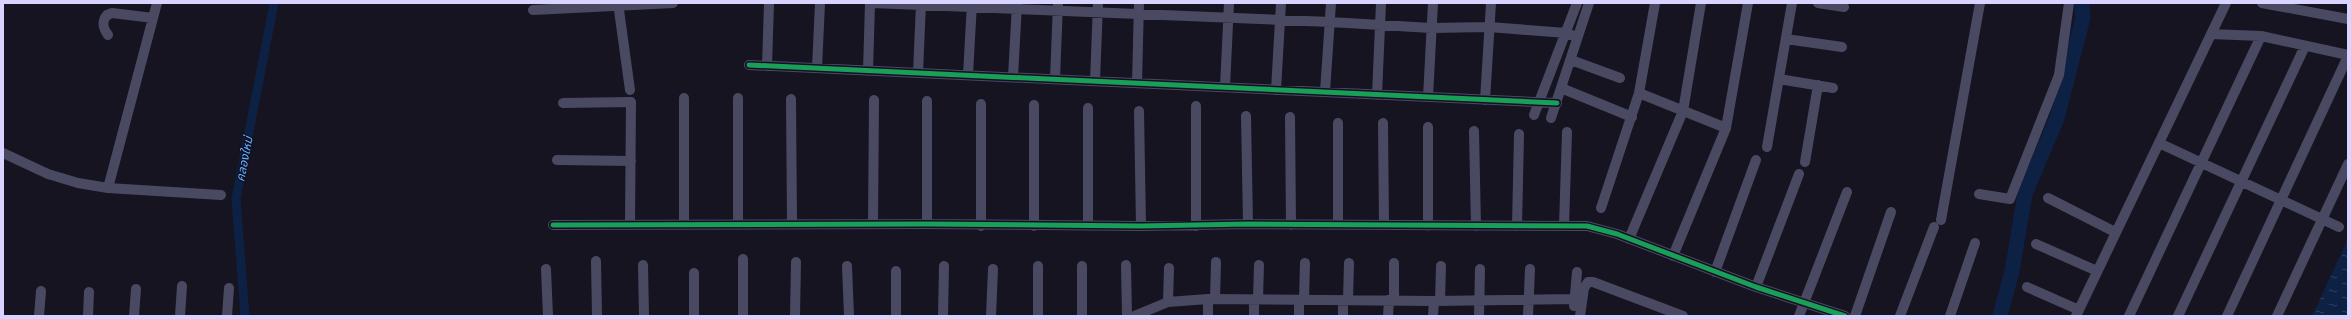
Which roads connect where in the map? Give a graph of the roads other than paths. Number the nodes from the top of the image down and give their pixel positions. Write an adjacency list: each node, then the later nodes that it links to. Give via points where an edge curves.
1 (157, 3): 34 (street)
2 (667, 3): 3 (street); 24 (street)
3 (673, 3)
4 (769, 3): 53 (street)
5 (820, 3): 54 (street)
6 (872, 3): 25 (street); 55 (street)
7 (1229, 3): 35 (street)
8 (1281, 3): 36 (street)
9 (1331, 3): 38 (street)
10 (1381, 3): 39 (street)
11 (1434, 3): 41 (street)
12 (1491, 3): 40 (street)
13 (1577, 3): 42 (street)
14 (1589, 3): 46 (street)
15 (1655, 3): 71 (street)
16 (1701, 3): 88 (street)
17 (1748, 3): 97 (street)
18 (1792, 3): 47 (street)
19 (1818, 3): 31 (street)
20 (1980, 3): 224 (street, via 1937,223)
21 (2069, 3): 114 (street, via 2059,75 2010,199)
22 (2226, 3): 43 (street)
23 (2262, 3): 37 (street)
24 (618, 4): 27 (street); 68 (street)
25 (921, 4): 26 (street); 56 (street)
26 (972, 5): 28 (street); 57 (street)
27 (564, 6): 33 (street)
28 (1017, 6): 29 (street); 58 (street)
29 (1058, 7): 30 (street); 61 (street)
30 (1098, 7): 32 (street); 62 (street)
31 (1844, 7)
32 (1139, 8): 35 (street); 63 (street)
33 (533, 10)
34 (153, 18): 44 (street, via 112,13 107,15 103,24); 112 (street)
35 (1228, 18): 36 (street); 65 (street)
36 (1280, 20): 38 (street); 69 (street)
37 (2348, 20)
38 (1330, 22): 39 (street); 70 (street)
39 (1380, 25): 41 (street); 72 (street)
40 (1489, 27): 41 (street); 42 (street); 78 (street)
41 (1431, 28): 73 (street)
42 (1566, 33): 46 (street); 80 (street)
43 (2211, 34): 45 (street); 101 (street)
44 (108, 35)
45 (2261, 36): 48 (street); 108 (street)
46 (1577, 37): 51 (street)
47 (1786, 39): 49 (street); 60 (street)
48 (2305, 46): 50 (street); 111 (street)
49 (1842, 47)
50 (2348, 56): 117 (street)
51 (1571, 60): 59 (street); 66 (street)
52 (749, 65): 53 (street)
53 (767, 66): 54 (street)
54 (817, 68): 55 (street)
55 (868, 71): 56 (street)
56 (918, 73): 57 (street)
57 (968, 75): 58 (street)
58 (1013, 78): 61 (street)
59 (1620, 78)
60 (1779, 79): 64 (street); 102 (street)
61 (1054, 80): 62 (street)
62 (1095, 81): 63 (street)
63 (1137, 83): 65 (street)
64 (1818, 85): 67 (street); 107 (street)
65 (1225, 87): 69 (street)
66 (1561, 88): 82 (street); 92 (street)
67 (1833, 88)
68 (630, 90)
69 (1276, 90): 70 (street)
70 (1326, 92): 72 (street)
71 (1639, 93): 88 (street); 92 (street)
72 (1377, 95): 73 (street)
73 (1428, 97): 78 (street)
74 (684, 98): 128 (street)
75 (738, 98): 129 (street)
76 (790, 99): 122 (street)
77 (874, 100): 123 (street)
78 (1485, 100): 80 (street)
79 (927, 101): 124 (street)
80 (1540, 102): 82 (street); 90 (street)
81 (563, 103): 106 (street, via 631,102)
82 (1557, 103): 93 (street)
83 (982, 104): 133 (street)
84 (1034, 105): 134 (street)
85 (1196, 106): 136 (street)
86 (1088, 108): 130 (street)
87 (1139, 111): 135 (street)
88 (1683, 111): 97 (street); 143 (street)
89 (1246, 116): 125 (street)
90 (1534, 116)
91 (1290, 117): 131 (street)
92 (1632, 117): 118 (street)
93 (1551, 118)
94 (1383, 122): 132 (street)
95 (1338, 123): 126 (street)
96 (1428, 126): 137 (street)
97 (1726, 128): 146 (street)
98 (1474, 132): 138 (street)
99 (1567, 132): 140 (street)
100 (1519, 134): 139 (street)
101 (2159, 143): 108 (street); 142 (street)
102 (1767, 147)
103 (3, 153): 112 (street, via 70,181)
104 (557, 160): 106 (street)
105 (1756, 160): 170 (street)
106 (631, 161): 121 (street)
107 (1804, 162)
108 (2201, 163): 111 (street); 226 (street)
109 (2348, 164): 120 (street)
110 (1799, 174): 173 (street)
111 (2241, 182): 117 (street); 227 (street)
112 (108, 188): 115 (street)
113 (1847, 192): 188 (street)
114 (1979, 194)
115 (221, 195)
116 (2048, 198): 142 (street)
117 (2281, 200): 120 (street); 228 (street)
118 (1601, 208)
119 (1892, 212): 223 (street)
120 (2322, 220): 141 (street); 229 (street)
121 (630, 224): 127 (street); 128 (street)
122 (792, 224): 123 (street); 129 (street)
123 (873, 224): 124 (street)
124 (927, 224): 133 (street)
125 (1248, 224): 131 (street); 136 (street)
126 (1338, 224): 131 (street); 132 (street)
127 (553, 225)
128 (684, 225): 129 (street)
129 (738, 225)
130 (1088, 225): 134 (street); 135 (street)
131 (1291, 225)
132 (1384, 225): 137 (street)
133 (981, 226): 134 (street)
134 (1034, 226)
135 (1141, 226): 136 (street)
136 (1196, 226)
137 (1428, 226): 138 (street)
138 (1476, 226): 139 (street)
139 (1517, 226): 140 (street)
140 (1564, 226): 143 (street, via 1600,229)
141 (2339, 227)
142 (2115, 232): 168 (street)
143 (1629, 239): 146 (street)
144 (1975, 243): 225 (street)
145 (2036, 244): 168 (street)
146 (1673, 256): 170 (street)
147 (743, 259): 200 (street)
148 (596, 261): 197 (street)
149 (796, 262): 201 (street)
150 (1216, 262): 179 (street)
151 (1305, 263): 182 (street)
152 (1348, 263): 183 (street)
153 (1394, 263): 186 (street)
154 (1126, 264): 208 (street)
155 (643, 265): 198 (street)
156 (1259, 265): 180 (street)
157 (847, 266): 202 (street)
158 (944, 266): 204 (street)
159 (1038, 266): 206 (street)
160 (1082, 266): 207 (street)
161 (1440, 266): 187 (street)
162 (1169, 268): 189 (street)
163 (546, 269): 196 (street)
164 (993, 269): 205 (street)
165 (1480, 269): 184 (street)
166 (1530, 269): 181 (street)
167 (896, 271): 203 (street)
168 (2097, 271): 190 (street)
169 (1577, 272): 185 (street)
170 (1715, 272): 173 (street)
171 (694, 273): 199 (street)
172 (182, 286): 194 (street)
173 (1756, 287): 188 (street)
174 (2027, 287): 190 (street)
175 (229, 288): 195 (street)
176 (136, 289): 193 (street)
177 (41, 291): 191 (street)
178 (89, 292): 192 (street)
179 (1212, 298): 180 (street); 189 (street); 210 (street)
180 (1256, 299): 182 (street); 211 (street)
181 (1528, 299): 184 (street); 185 (street); 217 (street)
182 (1302, 300): 183 (street); 212 (street)
183 (1346, 300): 186 (street); 213 (street)
184 (1479, 300): 187 (street); 216 (street)
185 (1575, 300): 218 (street)
186 (1391, 301): 187 (street); 214 (street)
187 (1437, 301): 215 (street)
188 (1804, 301): 221 (street); 222 (street)
189 (1168, 302): 209 (street)
190 (2078, 313)
191 (39, 316)
192 (88, 316)
193 (134, 316)
194 (180, 316)
195 (227, 316)
196 (548, 316)
197 (597, 316)
198 (644, 316)
199 (694, 316)
200 (743, 316)
201 (795, 316)
202 (849, 316)
203 (896, 316)
204 (943, 316)
205 (992, 316)
206 (1038, 316)
207 (1082, 316)
208 (1127, 316)
209 (1134, 316)
210 (1208, 316)
211 (1254, 316)
212 (1299, 316)
213 (1343, 316)
214 (1388, 316)
215 (1433, 316)
216 (1479, 316)
217 (1528, 316)
218 (1573, 316)
219 (1580, 316): 220 (street, via 1584,288 1588,282)
220 (1683, 316)
221 (1799, 316)
222 (1845, 316)
223 (1855, 316)
224 (1900, 316)
225 (1950, 316)
226 (2129, 316)
227 (2178, 316)
228 (2227, 316)
229 (2277, 316)

